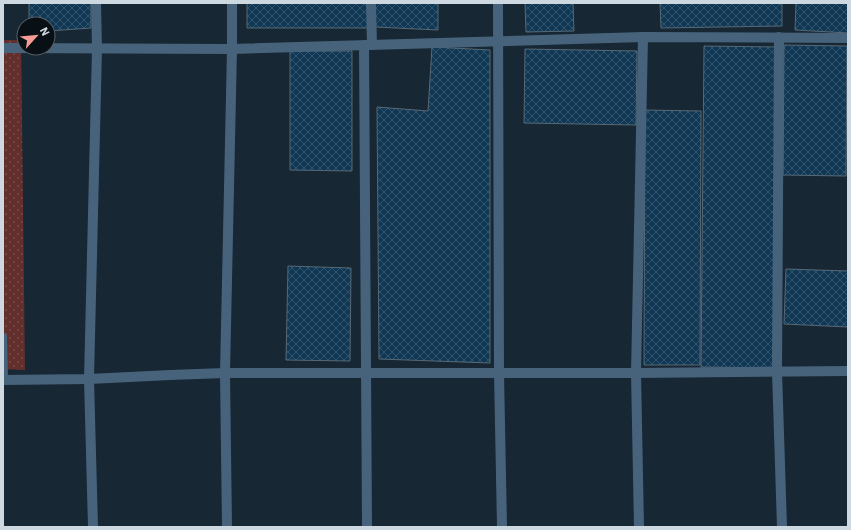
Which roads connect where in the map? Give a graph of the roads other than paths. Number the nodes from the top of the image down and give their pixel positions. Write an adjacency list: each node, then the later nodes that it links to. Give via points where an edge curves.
1 (96, 3): 11 (street)
2 (232, 3): 12 (street)
3 (371, 3): 9 (street)
4 (498, 3): 8 (street)
5 (643, 37): 6 (street); 8 (street); 19 (street)
6 (779, 37): 7 (street); 14 (street)
7 (848, 38)
8 (498, 41): 9 (street); 18 (street)
9 (368, 45): 12 (street); 17 (street)
10 (3, 48): 11 (street)
11 (97, 49): 12 (street); 20 (street)
12 (232, 50): 16 (street)
13 (3, 337): 21 (lane)
14 (777, 371): 15 (street); 19 (street); 27 (street)
15 (848, 371)
16 (225, 373): 17 (street); 20 (street); 23 (street)
17 (366, 373): 18 (street); 24 (street)
18 (499, 373): 19 (street); 25 (street)
19 (636, 373): 26 (street)
20 (89, 379): 21 (street); 22 (street)
21 (3, 380)
22 (93, 527)
23 (227, 527)
24 (367, 527)
25 (502, 527)
26 (639, 527)
27 (782, 527)

